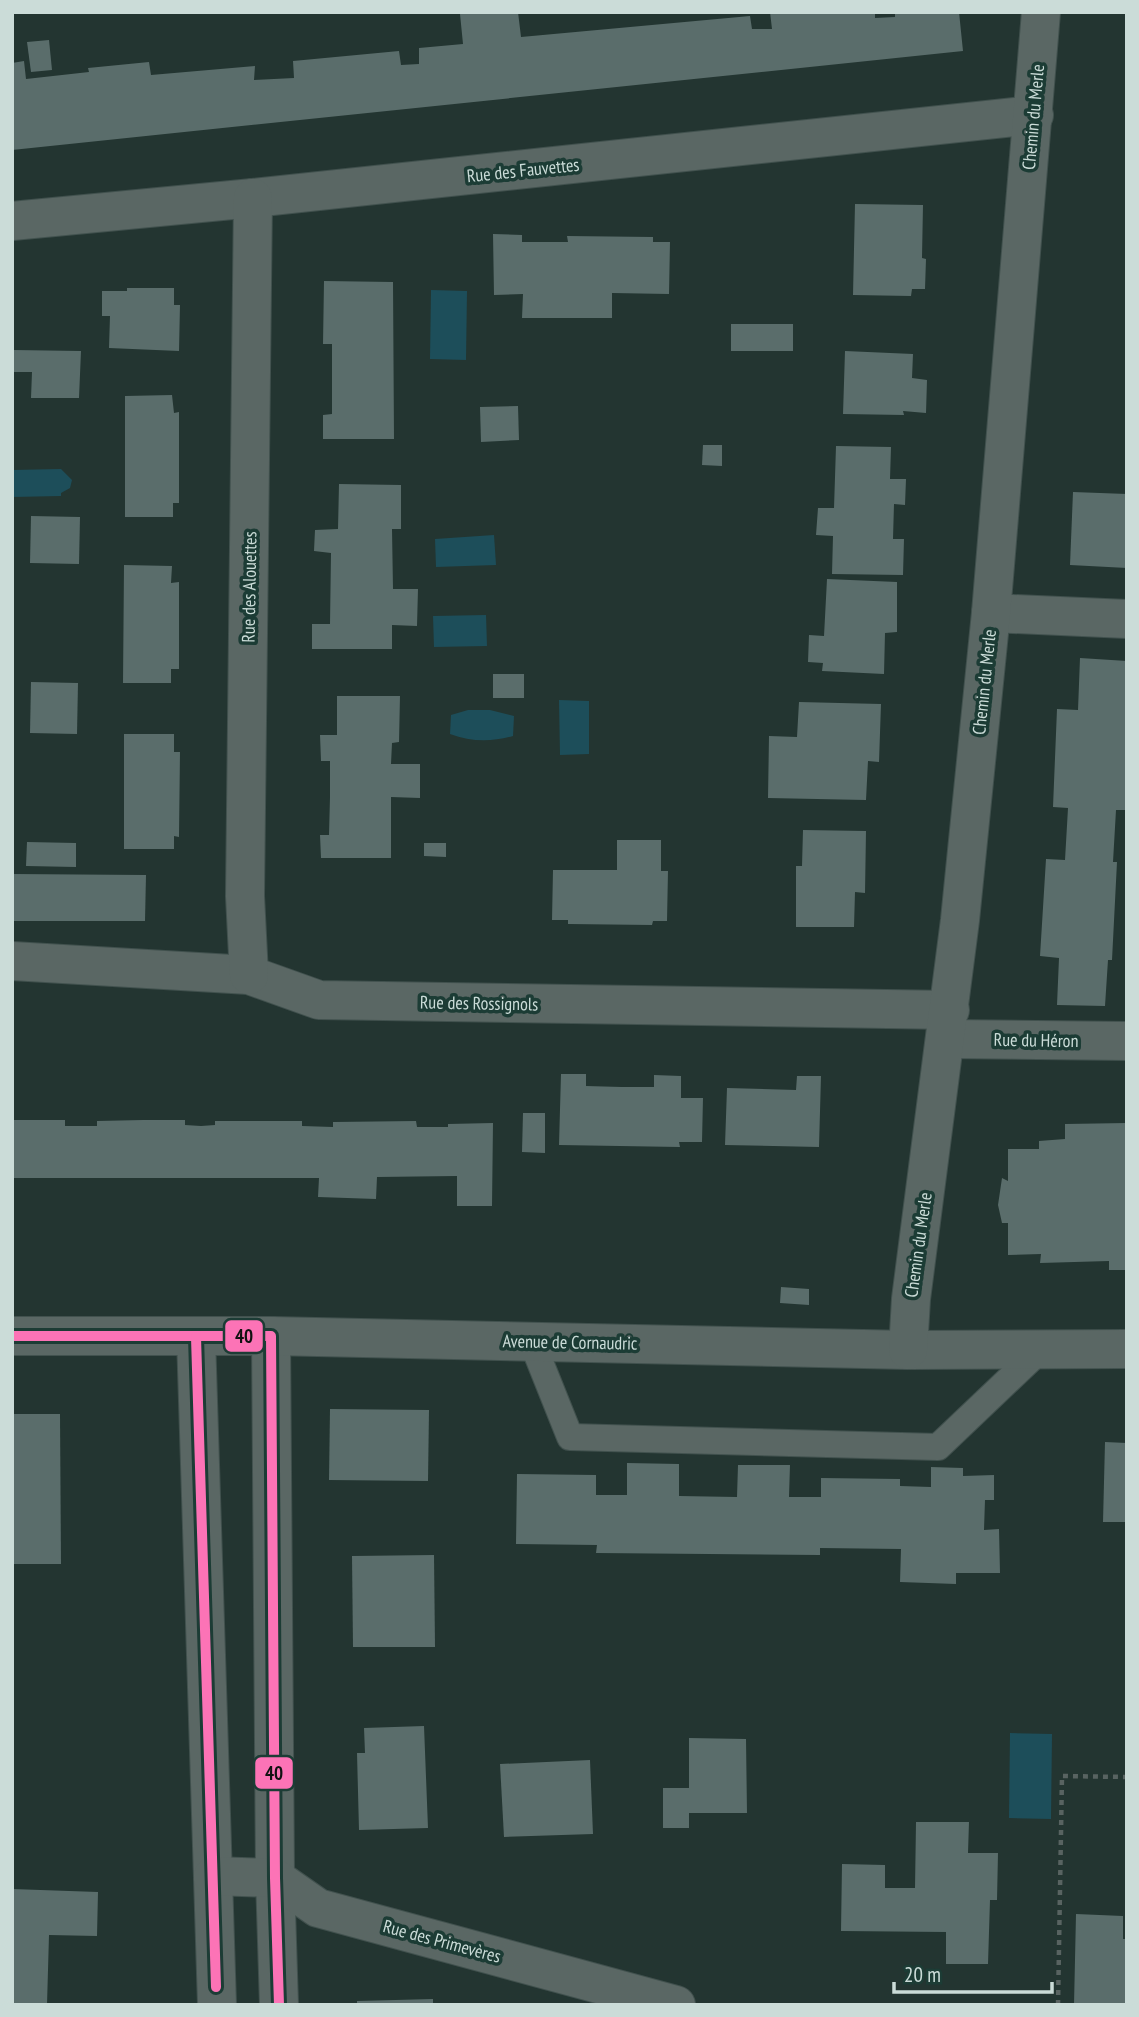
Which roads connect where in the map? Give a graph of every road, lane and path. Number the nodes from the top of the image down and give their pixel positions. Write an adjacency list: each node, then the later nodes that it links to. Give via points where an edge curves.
1 (1041, 12): 2 (street, Chemin du Merle)
2 (1034, 115): 3 (street, Rue des Fauvettes); 5 (street, Chemin du Merle)
3 (253, 198): 4 (street, Rue des Fauvettes); 8 (street, Rue des Alouettes, via 245,896)
4 (12, 221)
5 (991, 613): 6 (street); 9 (street, Chemin du Merle)
6 (1127, 618)
7 (12, 961): 8 (street, Rue des Rossignols)
8 (249, 975): 9 (street, Rue des Rossignols, via 319,1000)
9 (948, 1025): 10 (street, Rue du Héron); 16 (street, Chemin du Merle)
10 (1127, 1041)
11 (12, 1336): 13 (street, Avenue de Cornaudric)
12 (271, 1336): 13 (street, Avenue de Cornaudric); 14 (street, Avenue de Cornaudric); 20 (street)
13 (196, 1337): 19 (street)
14 (532, 1342): 16 (street, Avenue de Cornaudric); 17 (lane, via 570,1437 938,1447)
15 (1127, 1349): 17 (street, Avenue de Cornaudric)
16 (908, 1350): 17 (street, Avenue de Cornaudric)
17 (1040, 1350)
18 (1127, 1777): 24 (path, via 1062,1776)
19 (212, 1876): 20 (street); 21 (street)
20 (275, 1878): 22 (street); 23 (street, Rue des Primevères, via 318,1908)
21 (216, 2005)
22 (279, 2005)
23 (676, 2005)
24 (1058, 2005)

